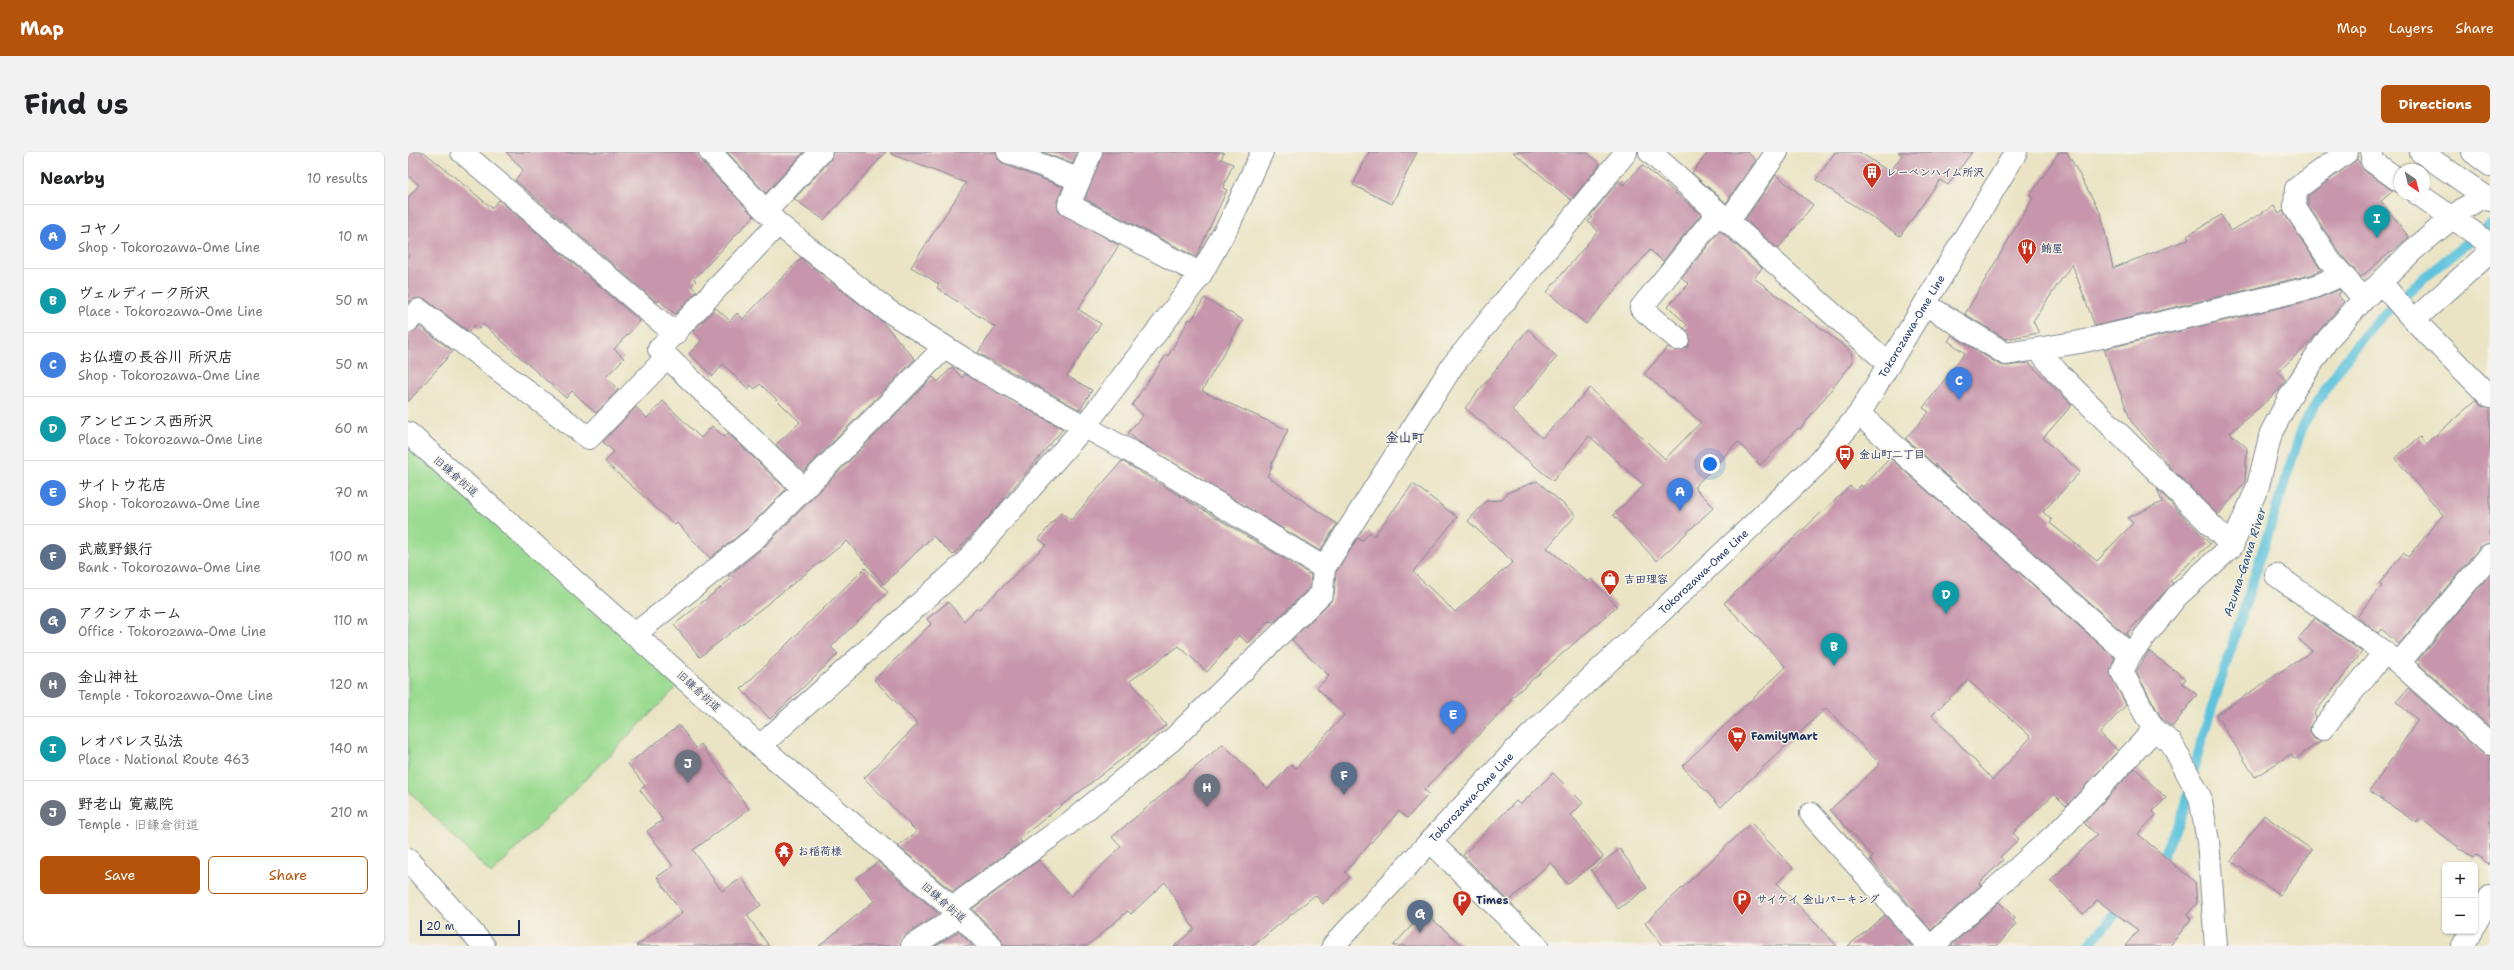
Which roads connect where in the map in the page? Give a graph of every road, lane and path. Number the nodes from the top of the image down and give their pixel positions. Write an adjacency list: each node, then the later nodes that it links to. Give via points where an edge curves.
1 (462, 152): 32 (main road)
2 (710, 152): 20 (main road)
3 (821, 152): 20 (main road)
4 (1008, 152): 17 (main road)
5 (1091, 152): 17 (main road)
6 (1262, 152): 25 (main road, via 1230,222)
7 (1626, 152): 45 (main road, via 1453,365)
8 (1650, 152): 21 (main road)
9 (1777, 152): 21 (main road)
10 (2016, 152): 29 (main road, Tokorozawa-Ome Line)
11 (2347, 152): 26 (main road, via 2296,189 2295,208)
12 (2372, 152): 16 (main road, via 2372,161)
13 (2421, 152): 18 (main road)
14 (2472, 152): 15 (main road)
15 (2490, 165)
16 (2394, 177)
17 (1080, 180): 25 (main road, via 1069,205)
18 (2487, 198): 22 (main road, via 2463,209)
19 (2426, 200): 22 (main road)
20 (772, 217): 32 (main road); 34 (main road, via 887,310)
21 (1723, 218): 33 (main road, via 1641,308); 37 (main road)
22 (2453, 219): 23 (main road); 27 (main road, via 2412,251)
23 (2490, 244)
24 (2490, 252): 30 (main road)
25 (1200, 274): 40 (main road)
26 (2342, 276): 28 (main road); 35 (main road, via 2314,287)
27 (2381, 283): 28 (main road); 30 (main road)
28 (2364, 299): 43 (main road, via 2328,339 2292,393 2271,433 2258,486)
29 (1925, 304): 35 (main road, via 2006,354); 37 (main road, Tokorozawa-Ome Line)
30 (2412, 318): 38 (main road)
31 (408, 321): 36 (main road, via 420,310 588,438)
32 (675, 334): 36 (main road, via 659,349)
33 (1678, 339)
34 (945, 348): 40 (main road); 42 (main road)
35 (2039, 350): 43 (main road, via 2057,372)
36 (667, 357): 42 (main road)
37 (1889, 364): 39 (main road, Tokorozawa-Ome Line)
38 (2490, 397)
39 (1859, 414): 48 (main road); 55 (main road, Tokorozawa-Ome Line, via 1817,464 1543,722)
40 (1084, 427): 45 (main road, via 1221,504); 53 (main road, via 964,564)
41 (408, 434): 47 (main road, 旧鎌倉街道)
42 (804, 489): 47 (main road, via 755,538)
43 (2232, 546): 48 (main road, via 2177,596)
44 (2490, 555): 49 (main road)
45 (1324, 568): 58 (main road, via 1322,593 1172,740 1068,824 963,900)
46 (2276, 575): 49 (main road)
47 (635, 634): 53 (main road, 旧鎌倉街道)
48 (2130, 655): 51 (main road, via 2122,672)
49 (2391, 658): 50 (main road); 52 (main road)
50 (2322, 729)
51 (2154, 730): 67 (main road, via 2061,829); 68 (main road, via 2171,742 2200,797 2208,841)
52 (2490, 744)
53 (760, 746): 58 (main road, 旧鎌倉街道)
54 (1811, 814): 66 (main road)
55 (1430, 841): 64 (main road, Tokorozawa-Ome Line); 65 (main road)
56 (408, 860): 61 (main road)
57 (2490, 897): 59 (main road)
58 (957, 912): 62 (main road, via 948,923); 63 (main road, 旧鎌倉街道)
59 (2478, 919)
60 (2469, 934): 69 (main road)
61 (484, 946)
62 (912, 946)
63 (991, 946)
64 (1333, 946)
65 (1537, 946)
66 (1929, 946)
67 (1932, 946)
68 (2216, 946)
69 (2463, 946)

